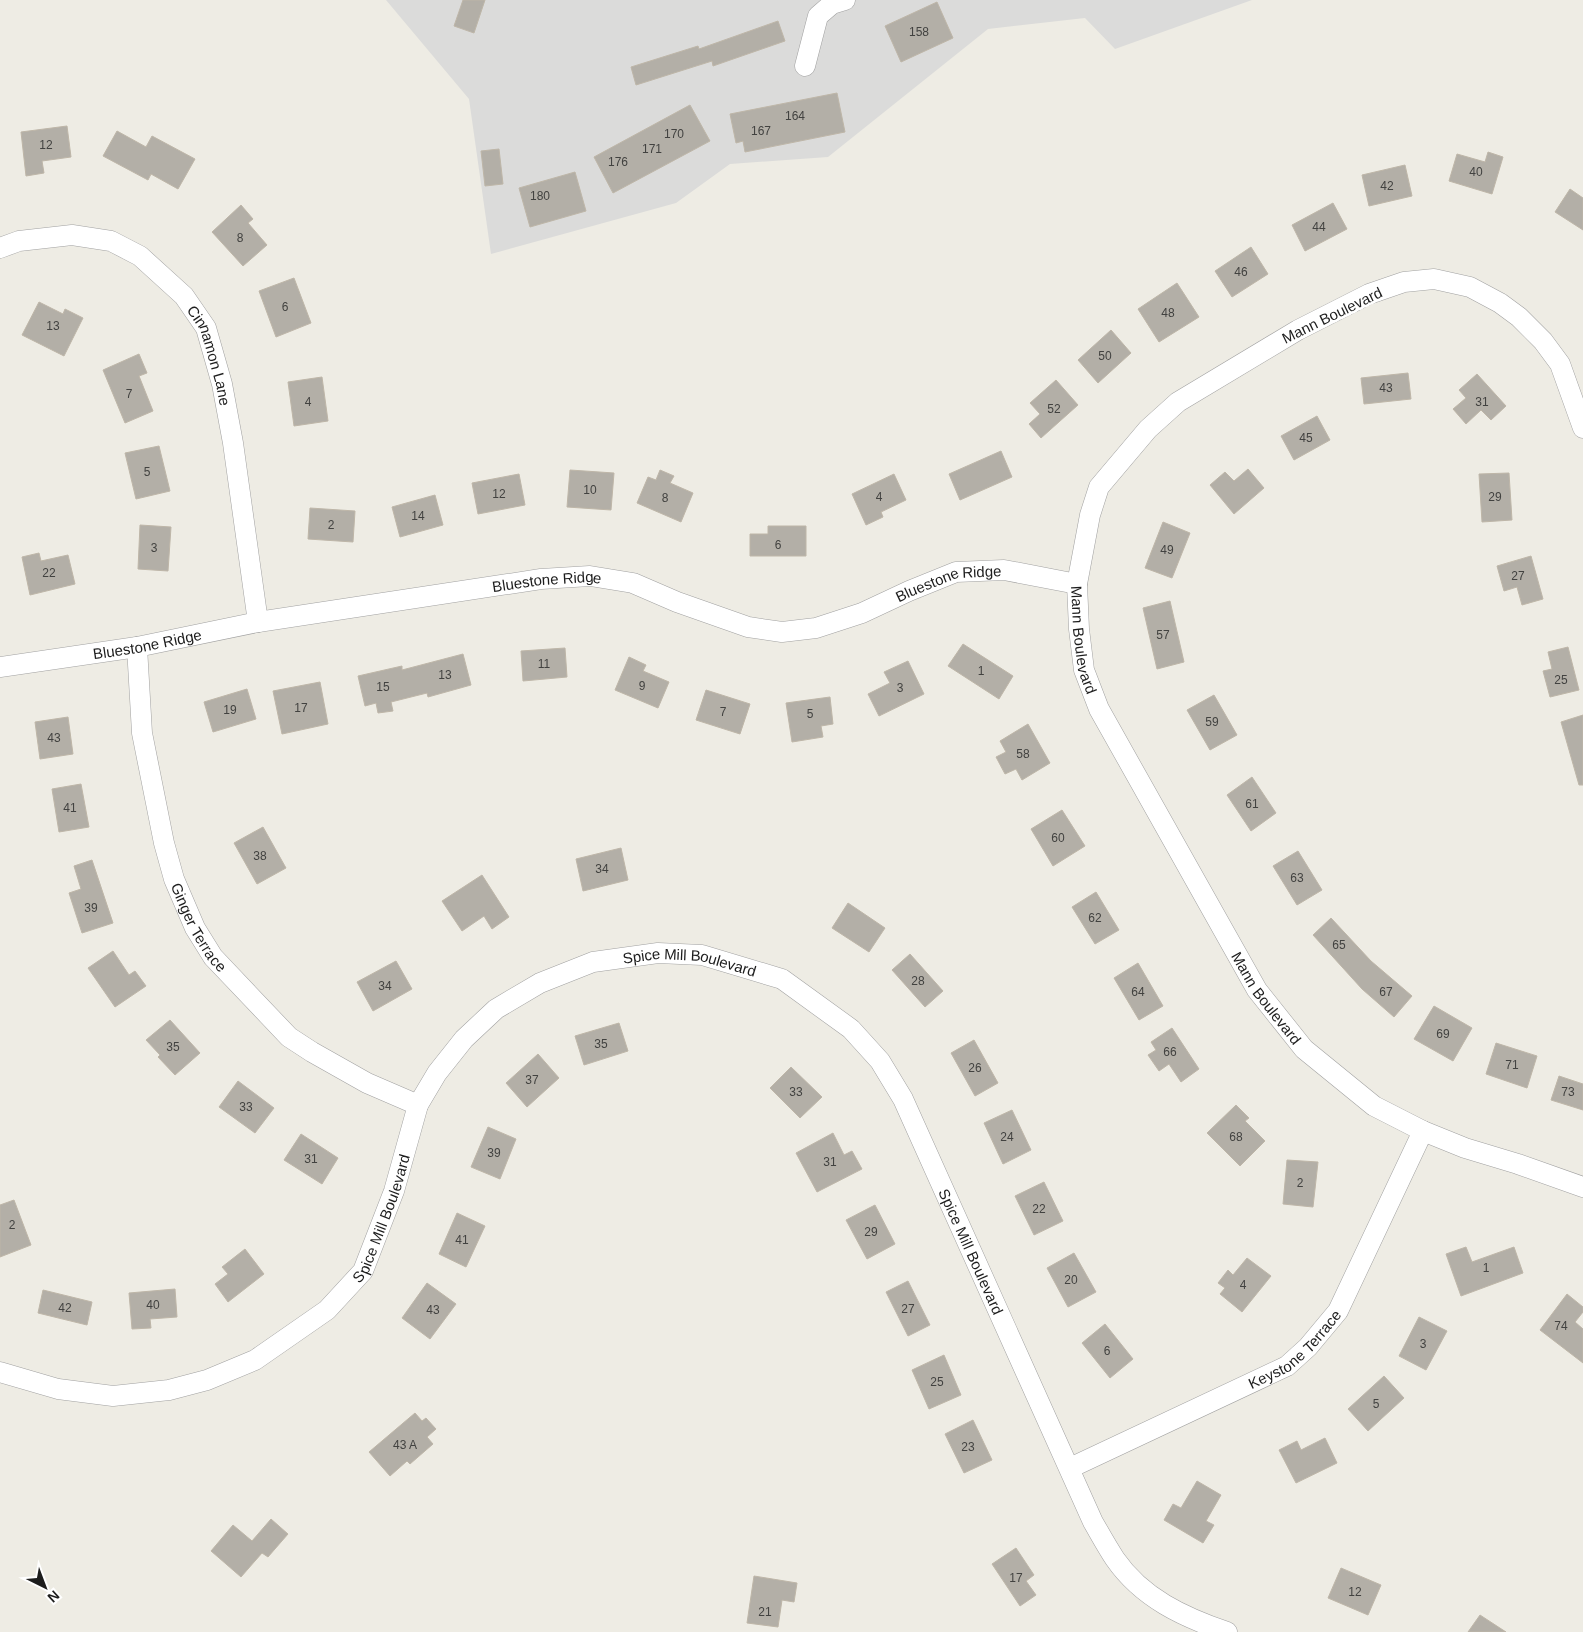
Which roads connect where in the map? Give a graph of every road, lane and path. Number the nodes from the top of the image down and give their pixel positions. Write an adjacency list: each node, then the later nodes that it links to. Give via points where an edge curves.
1 (845, 0): 2 (street, via 832,4 818,16)
2 (805, 66)
3 (0, 248): 6 (street, Cinnamon Lane, via 19,241 72,235 111,241 140,256 184,296 206,328 222,384)
4 (1583, 428): 5 (street, Mann Boulevard, via 1560,364 1519,317 1470,287 1434,279 1404,282 1370,294 1298,330 1178,402 1148,429 1099,487 1090,515)
5 (1077, 584): 6 (street, Bluestone Ridge, via 1004,570 956,572 862,613 816,628 782,632 748,627 633,583 590,576 541,579); 10 (street, Mann Boulevard, via 1084,670 1099,709 1257,990 1304,1049 1374,1106)
6 (258, 622): 7 (street, Bluestone Ridge)
7 (137, 647): 8 (street, Bluestone Ridge); 9 (street, Ginger Terrace, via 142,733 164,843 174,879 208,950 289,1037 367,1083)
8 (0, 667)
9 (418, 1105): 12 (street, Spice Mill Boulevard, via 394,1192 363,1271 327,1310 255,1360 207,1380 169,1390 113,1396 58,1389); 13 (street, Spice Mill Boulevard, via 437,1073 464,1039 496,1009 540,983 593,962 658,953 702,955 782,980 851,1029 880,1061 903,1098)
10 (1423, 1132): 11 (street, Mann Boulevard); 13 (street, Keystone Terrace, via 1338,1311 1308,1347 1286,1366)
11 (1583, 1188)
12 (0, 1372)
13 (1070, 1468): 14 (street, Spice Mill Boulevard, via 1098,1531 1115,1559 1139,1587 1197,1622)
14 (1227, 1632)

